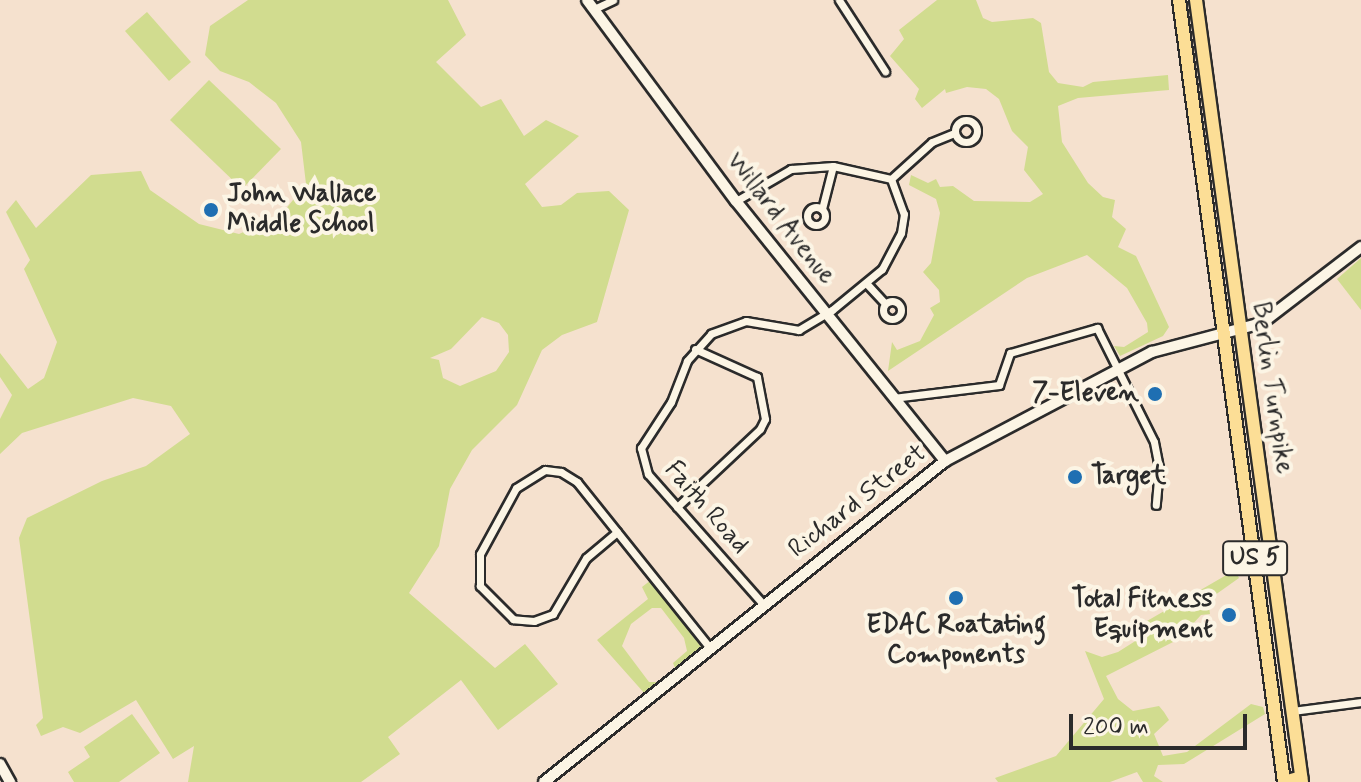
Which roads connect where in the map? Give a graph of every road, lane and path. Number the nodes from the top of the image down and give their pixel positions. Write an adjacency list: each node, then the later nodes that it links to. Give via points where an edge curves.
1 (613, 0): 5 (street)
2 (839, 0): 6 (street)
3 (1179, 0): 17 (highway, Berlin Turnpike / US 5)
4 (1196, 0): 16 (highway, Berlin Turnpike / US 5)
5 (590, 4): 10 (main road, Willard Avenue)
6 (885, 71)
7 (954, 133): 9 (street, via 932,142)
8 (833, 166): 9 (street); 10 (street, via 791,169); 11 (street)
9 (891, 179): 13 (street, Faith Road, via 901,197 901,233 882,269)
10 (736, 201): 15 (main road, Willard Avenue)
11 (822, 209)
12 (1361, 247): 16 (main road, Richard Street, via 1262,323)
13 (867, 284): 14 (street); 15 (street, Faith Road)
14 (885, 303)
15 (826, 313): 18 (street, Faith Road, via 793,331 731,323); 20 (main road, Willard Avenue)
16 (1242, 330): 17 (main road, Richard Street); 25 (highway, Berlin Turnpike / US 5)
17 (1223, 334): 19 (main road, Richard Street, via 1152,352); 26 (highway, Berlin Turnpike / US 5)
18 (695, 349): 23 (street, Faith Road, via 671,402 641,448 648,474); 23 (street, via 757,377 765,419)
19 (1118, 369): 20 (street, via 1097,328 1010,353 999,385); 21 (main road, Richard Street); 22 (street, via 1156,448)
20 (893, 398): 21 (main road, Willard Avenue)
21 (945, 461): 27 (main road, Richard Street)
22 (1156, 505)
23 (677, 507): 27 (street, Faith Road)
24 (617, 532): 24 (street, via 569,477 545,470 528,476 480,554 480,586 513,619 534,621 553,614 586,558); 28 (street)
25 (1271, 554): 26 (highway); 30 (highway, Berlin Turnpike / US 5)
26 (1255, 557): 35 (highway, Berlin Turnpike / US 5)
27 (763, 604): 28 (main road, Richard Street)
28 (710, 648): 34 (main road, Richard Street)
29 (1361, 702): 30 (street)
30 (1292, 711): 32 (highway, Berlin Turnpike / US 5)
31 (0, 764): 33 (main road)
32 (1301, 780): 35 (highway)
33 (10, 782)
34 (544, 782)
35 (1284, 782)

